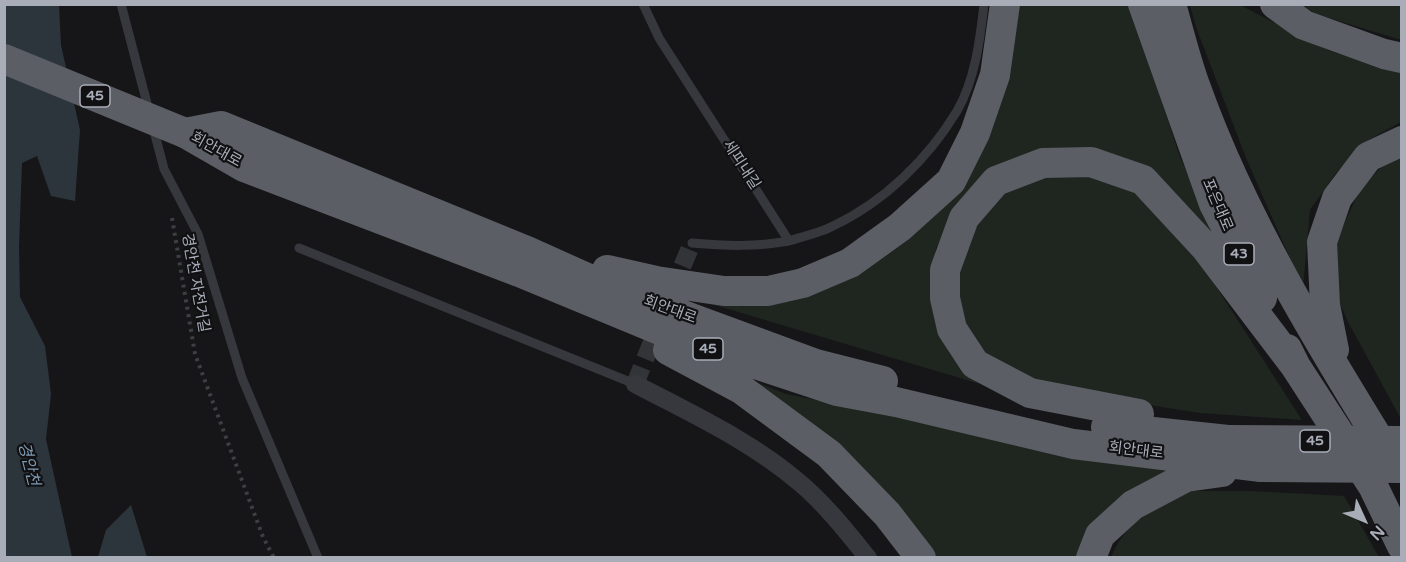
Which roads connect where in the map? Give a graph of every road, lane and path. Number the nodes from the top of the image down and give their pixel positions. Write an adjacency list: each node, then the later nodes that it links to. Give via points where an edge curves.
1 (122, 4): 26 (lane, via 164,169 198,234 242,378)
2 (643, 4): 12 (lane, 세피내길, via 659,38)
3 (984, 4): 12 (lane, via 973,71 957,110 931,146 903,179 870,204 832,227)
4 (1005, 4): 15 (highway, via 995,75 975,133 951,182 900,227 850,263 803,283 768,291 724,291)
5 (1143, 4): 16 (highway, 포은대로 / 43, via 1215,204)
6 (1171, 4): 17 (highway, 포은대로, via 1196,87 1240,192)
7 (1275, 4): 8 (highway, via 1304,25)
8 (1401, 58)
9 (4, 59): 15 (highway, 회안대로 / 45, bridge, via 185,133 244,167)
10 (1401, 141): 17 (highway, via 1368,157 1337,198 1322,242 1325,305)
11 (171, 215): 25 (path, 경안천 자전거길, via 195,354)
12 (789, 241): 13 (lane, via 759,246)
13 (692, 243)
14 (299, 248): 18 (lane)
15 (524, 262): 19 (highway, 회안대로 / 45, via 607,287 816,364 976,404 1074,423); 21 (highway, 회안대로 / 45, via 686,341 837,391 1073,444); 28 (highway, via 741,389 829,454 887,514)
16 (1296, 367): 19 (highway, via 1205,247 1143,180 1091,162 1043,163 996,182 964,218 945,270 945,298 952,329 975,364 1030,393 1166,420); 24 (highway, 포은대로 / 43, via 1372,486)
17 (1339, 374): 23 (highway, 포은대로)
18 (635, 384): 27 (street, via 758,450 802,484)
19 (1228, 440): 20 (highway, 45, bridge)
20 (1401, 441)
21 (1261, 467): 22 (highway, bridge); 29 (highway, via 1186,477 1133,505 1100,535)
22 (1401, 468)
23 (1401, 477)
24 (1401, 546)
25 (274, 558)
26 (318, 558)
27 (868, 558)
28 (921, 558)
29 (1091, 558)

